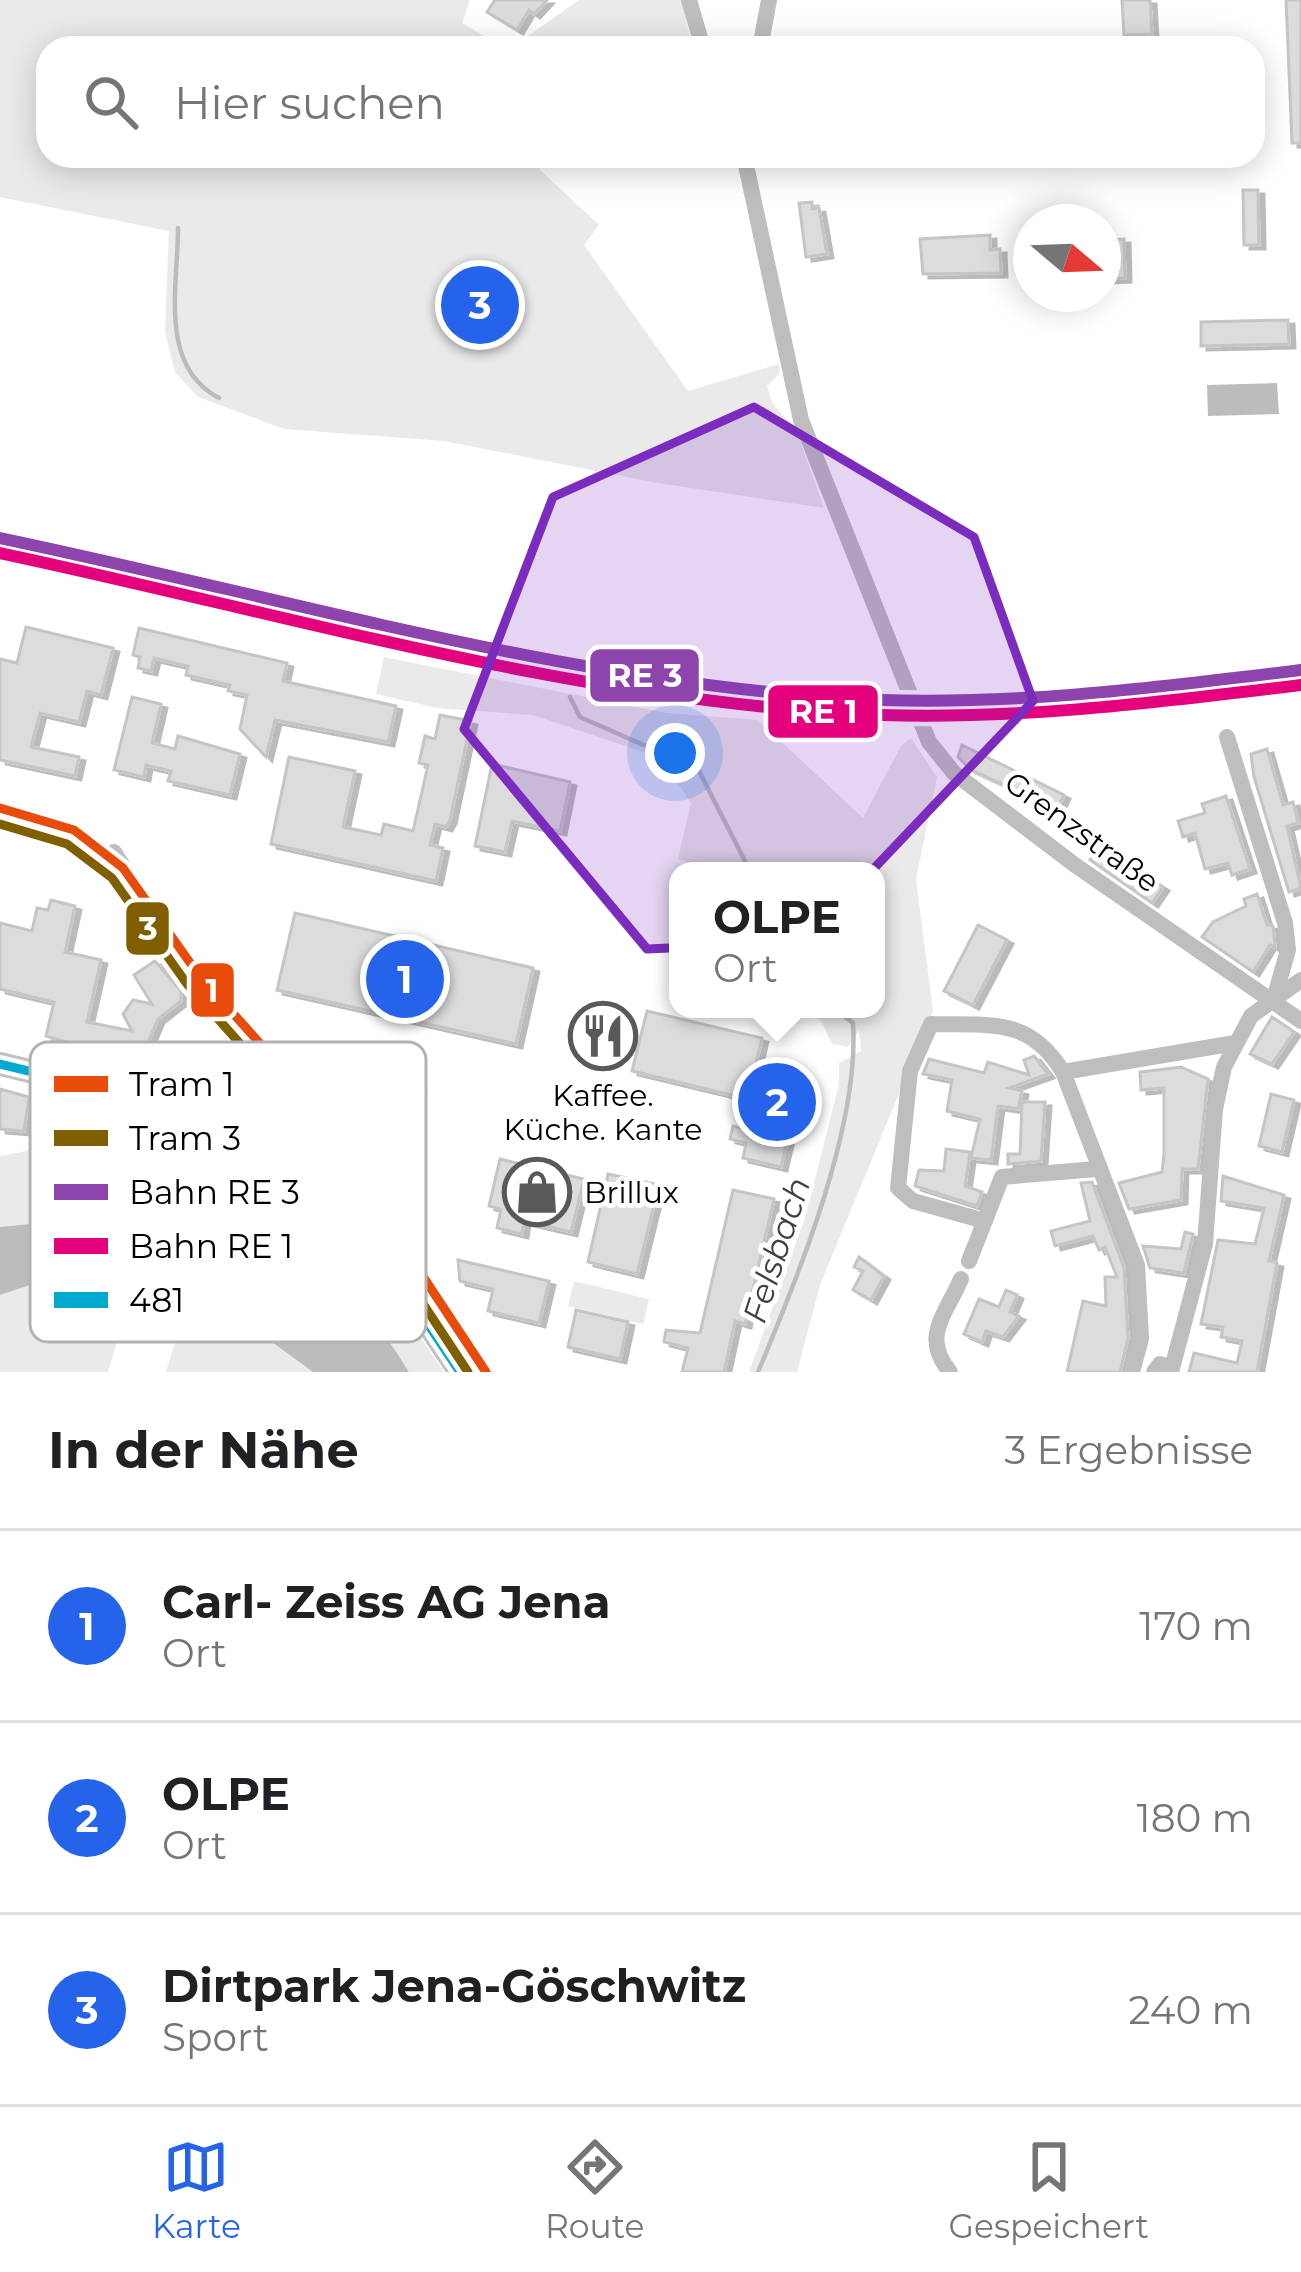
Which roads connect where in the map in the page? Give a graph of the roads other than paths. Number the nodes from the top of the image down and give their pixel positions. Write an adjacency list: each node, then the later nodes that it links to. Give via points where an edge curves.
1 (689, 0): 3 (street)
2 (769, 0): 4 (street)
3 (700, 36)
4 (762, 36)
5 (746, 168): 9 (street, Grenzstraße, via 809,439 928,742 954,773 1075,865)
6 (1227, 737): 9 (street, via 1285,923 1288,950)
7 (114, 852): 11 (street)
8 (1301, 980): 9 (street)
9 (1274, 1000): 10 (street, Grenzstraße); 12 (street)
10 (1301, 1021)
11 (235, 1042)
12 (1234, 1043): 15 (street); 21 (street, via 1214,1109 1202,1262)
13 (0, 1064): 14 (main road)
14 (30, 1071)
15 (1064, 1072): 16 (street); 17 (street, via 1028,1032 931,1024 910,1071 899,1191)
16 (1096, 1169): 17 (street, via 1003,1177); 24 (street, via 1139,1275 1141,1339)
17 (985, 1221): 18 (street)
18 (969, 1262)
19 (961, 1279): 23 (street, via 934,1340)
20 (426, 1322): 22 (main road)
21 (1166, 1370)
22 (460, 1372)
23 (950, 1372)
24 (1132, 1372)

